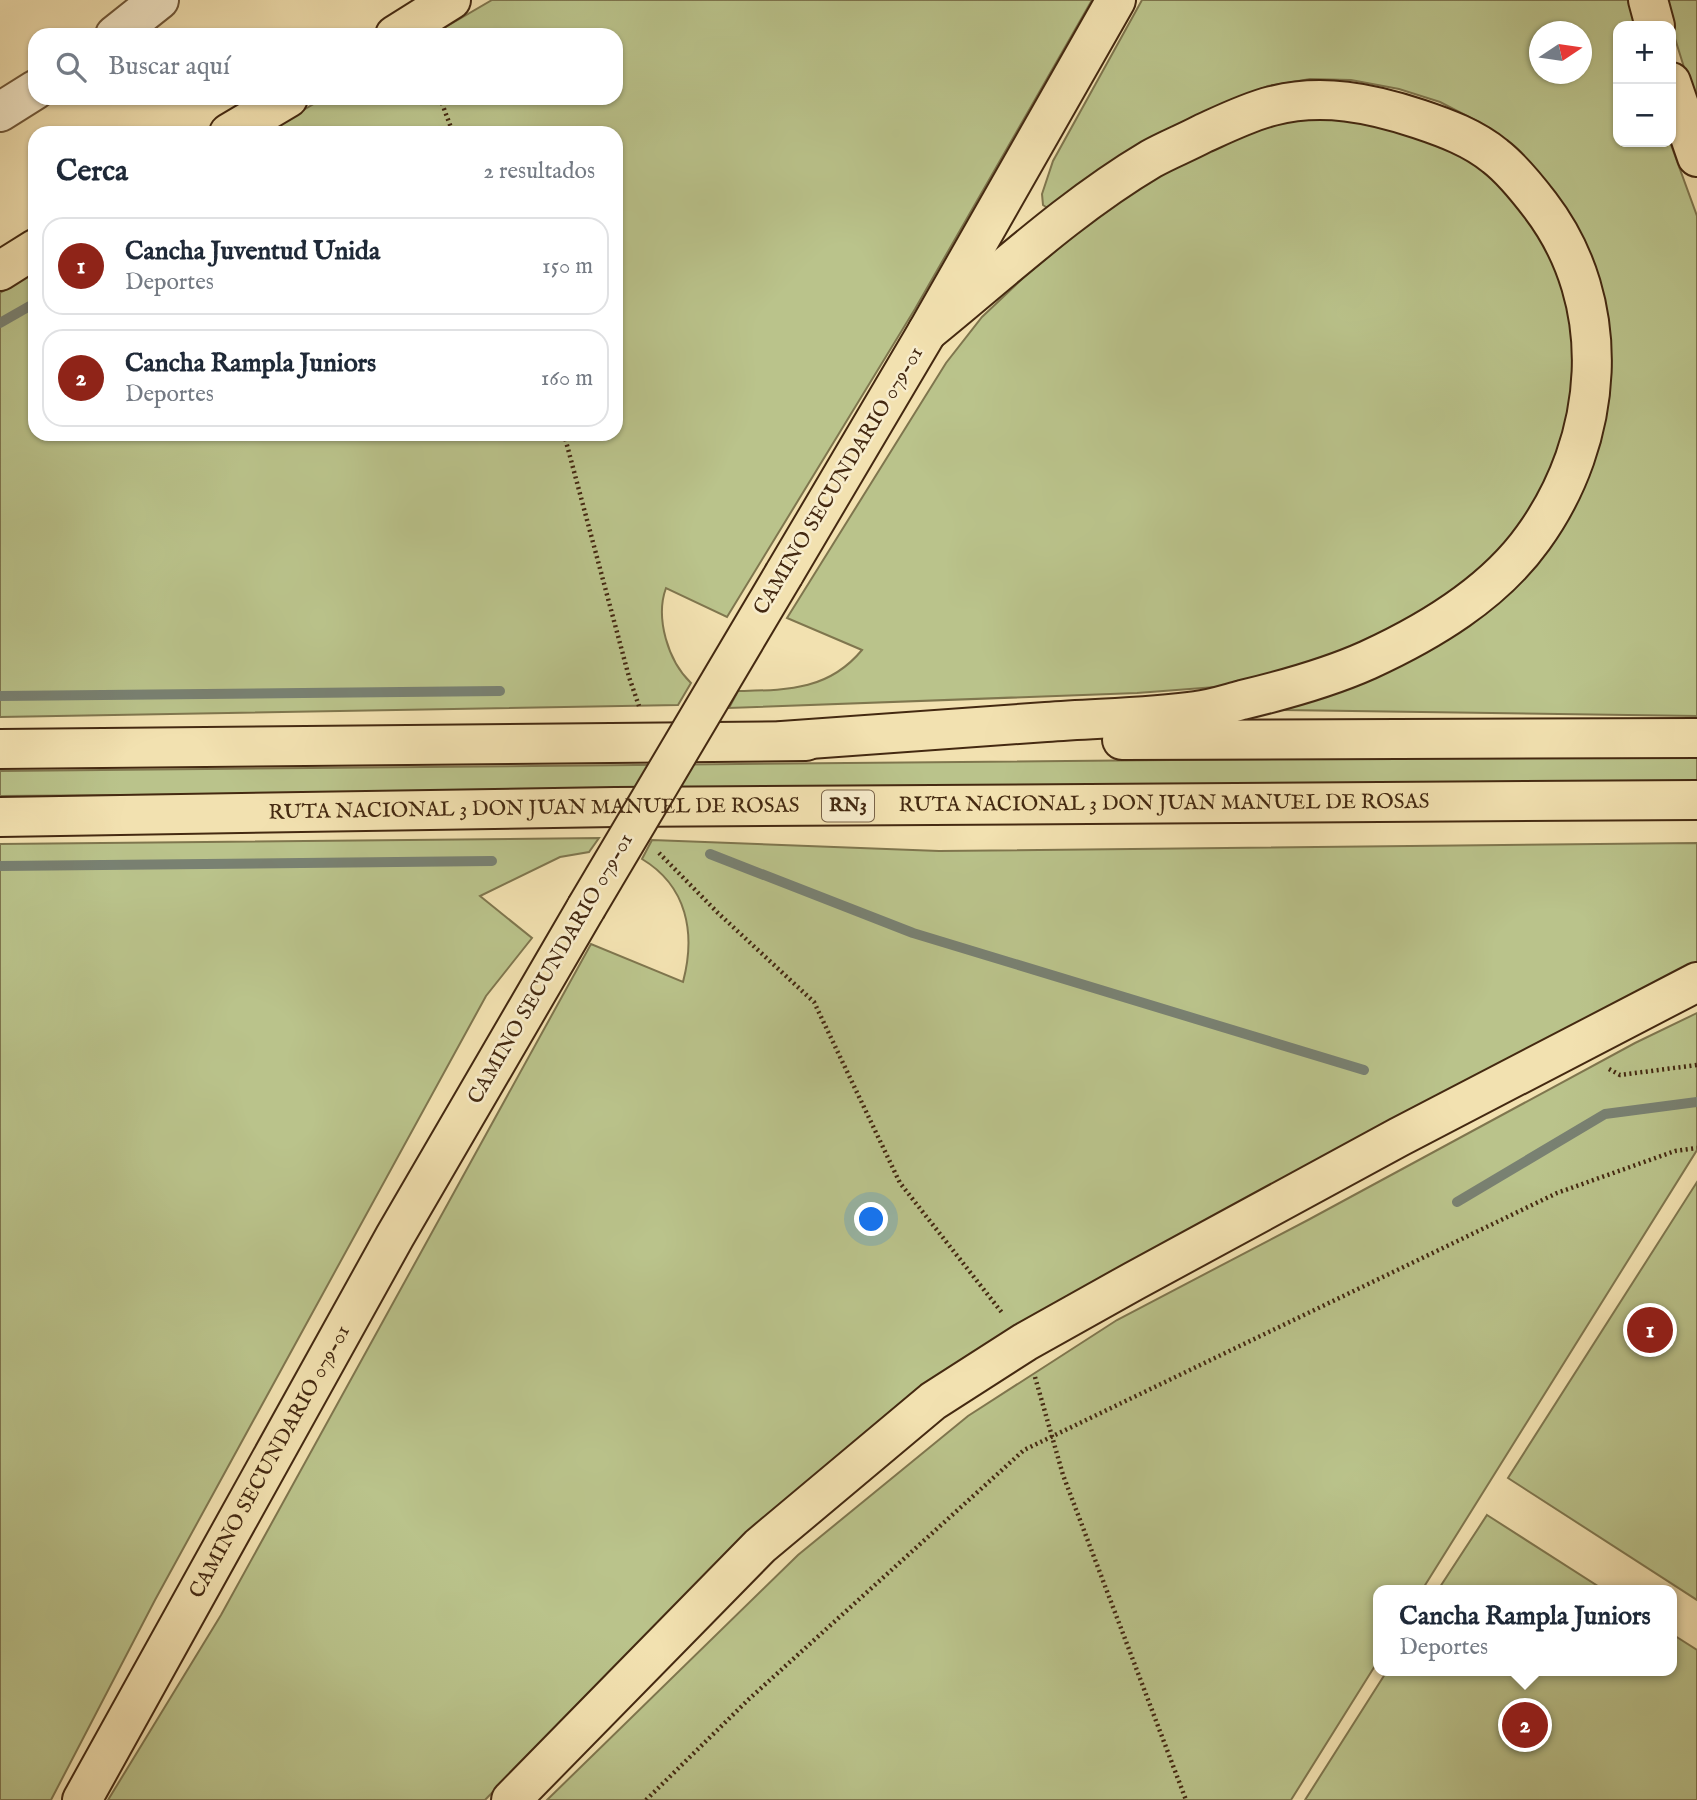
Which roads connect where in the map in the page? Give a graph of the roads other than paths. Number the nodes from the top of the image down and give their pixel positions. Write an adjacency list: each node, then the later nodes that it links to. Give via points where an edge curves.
1 (159, 0): 6 (lane)
2 (450, 0): 7 (main road)
3 (1116, 0): 16 (main road, CAMINO SECUNDARIO 079-01)
4 (1648, 0): 5 (main road)
5 (1654, 21)
6 (124, 28)
7 (407, 28)
8 (1672, 84): 13 (main road)
9 (28, 94): 11 (lane)
10 (276, 105): 12 (main road)
11 (0, 112)
12 (241, 126)
13 (1697, 157)
14 (28, 253): 15 (main road)
15 (0, 271)
16 (927, 332): 18 (main road, via 1085,204 1153,158 1269,106 1313,98 1390,109 1467,137 1497,157 1552,221 1572,261 1587,306 1592,386 1585,431 1569,477 1531,541 1508,569 1441,622 1367,661 1275,692 1198,711); 23 (main road, CAMINO SECUNDARIO 079-01, bridge, via 395,1236)
17 (1697, 738): 18 (main road)
18 (782, 741): 19 (main road)
19 (0, 749)
20 (1697, 800): 21 (main road, RUTA NACIONAL 3 DON JUAN MANUEL DE ROSAS / RN3, via 615,807)
21 (0, 817)
22 (1697, 982): 24 (main road, via 1399,1137 1025,1342 933,1401 760,1546)
23 (82, 1800)
24 (511, 1800)

